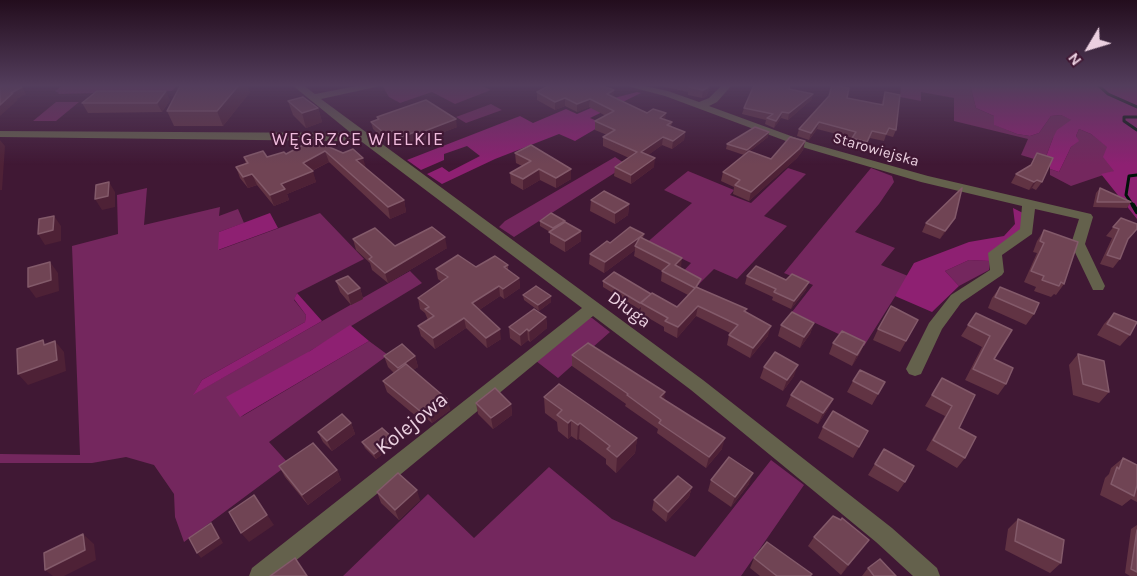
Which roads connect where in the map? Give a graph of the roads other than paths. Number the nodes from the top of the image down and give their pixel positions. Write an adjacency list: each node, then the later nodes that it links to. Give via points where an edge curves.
1 (330, 112): 4 (street, Długa)
2 (715, 112): 5 (street, Starowiejska, via 806,145)
3 (0, 134): 4 (street, via 341,138)
4 (360, 135): 7 (street, Długa)
5 (1029, 204): 6 (street, Starowiejska, via 1086,217 1078,244); 8 (street, via 1027,231 995,253 997,272 956,299 935,327)
6 (1098, 286)
7 (592, 307): 9 (street, Kolejowa); 10 (street, Długa, via 832,492)
8 (915, 369)
9 (260, 576)
10 (928, 576)

